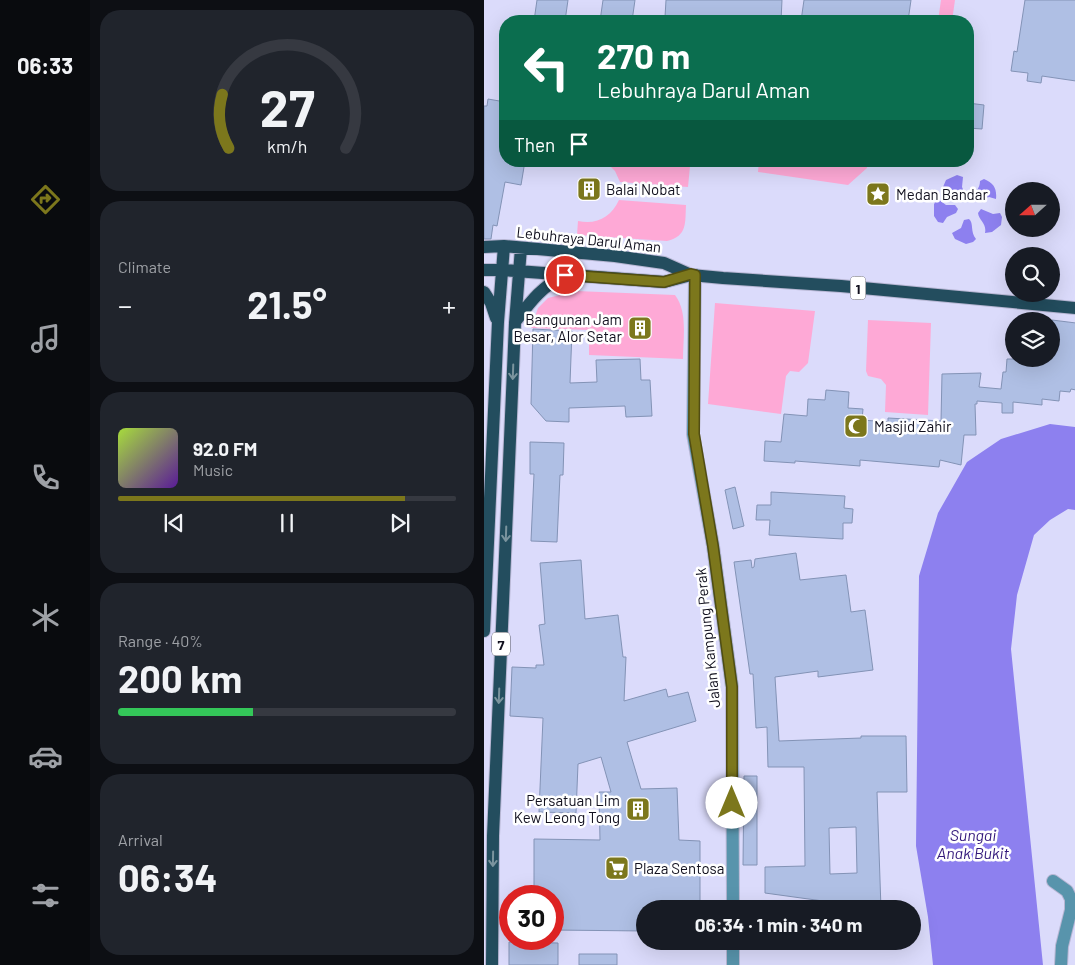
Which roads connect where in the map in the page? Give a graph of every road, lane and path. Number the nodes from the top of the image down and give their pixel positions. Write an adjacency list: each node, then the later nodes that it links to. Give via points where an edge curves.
1 (504, 246): 2 (main road, Lebuhraya Darul Aman / 1); 3 (main road, Lebuhraya Darul Aman / 1); 5 (main road, 7)
2 (484, 247)
3 (521, 248): 6 (main road, 7); 8 (main road, Lebuhraya Darul Aman / 1, via 664,263)
4 (484, 270): 5 (main road, 1)
5 (503, 270): 6 (main road, 1); 11 (main road, 7)
6 (519, 271): 7 (main road, 1); 12 (main road, 7)
7 (565, 275): 8 (main road, 1, via 664,282); 12 (main road, via 537,294)
8 (693, 275): 10 (main road, 1); 16 (street, Jalan Kampung Perak, via 694,434 732,687)
9 (484, 292): 11 (main road)
10 (1075, 308)
11 (498, 322): 13 (main road, 7)
12 (515, 323): 18 (main road, 7, one-way to 18, via 494,829)
13 (484, 620): 14 (main road, 7)
14 (484, 631)
15 (1053, 880): 20 (street, via 1071,899)
16 (733, 900)
17 (733, 950): 19 (street)
18 (492, 965)
19 (733, 965)
20 (1061, 965)

